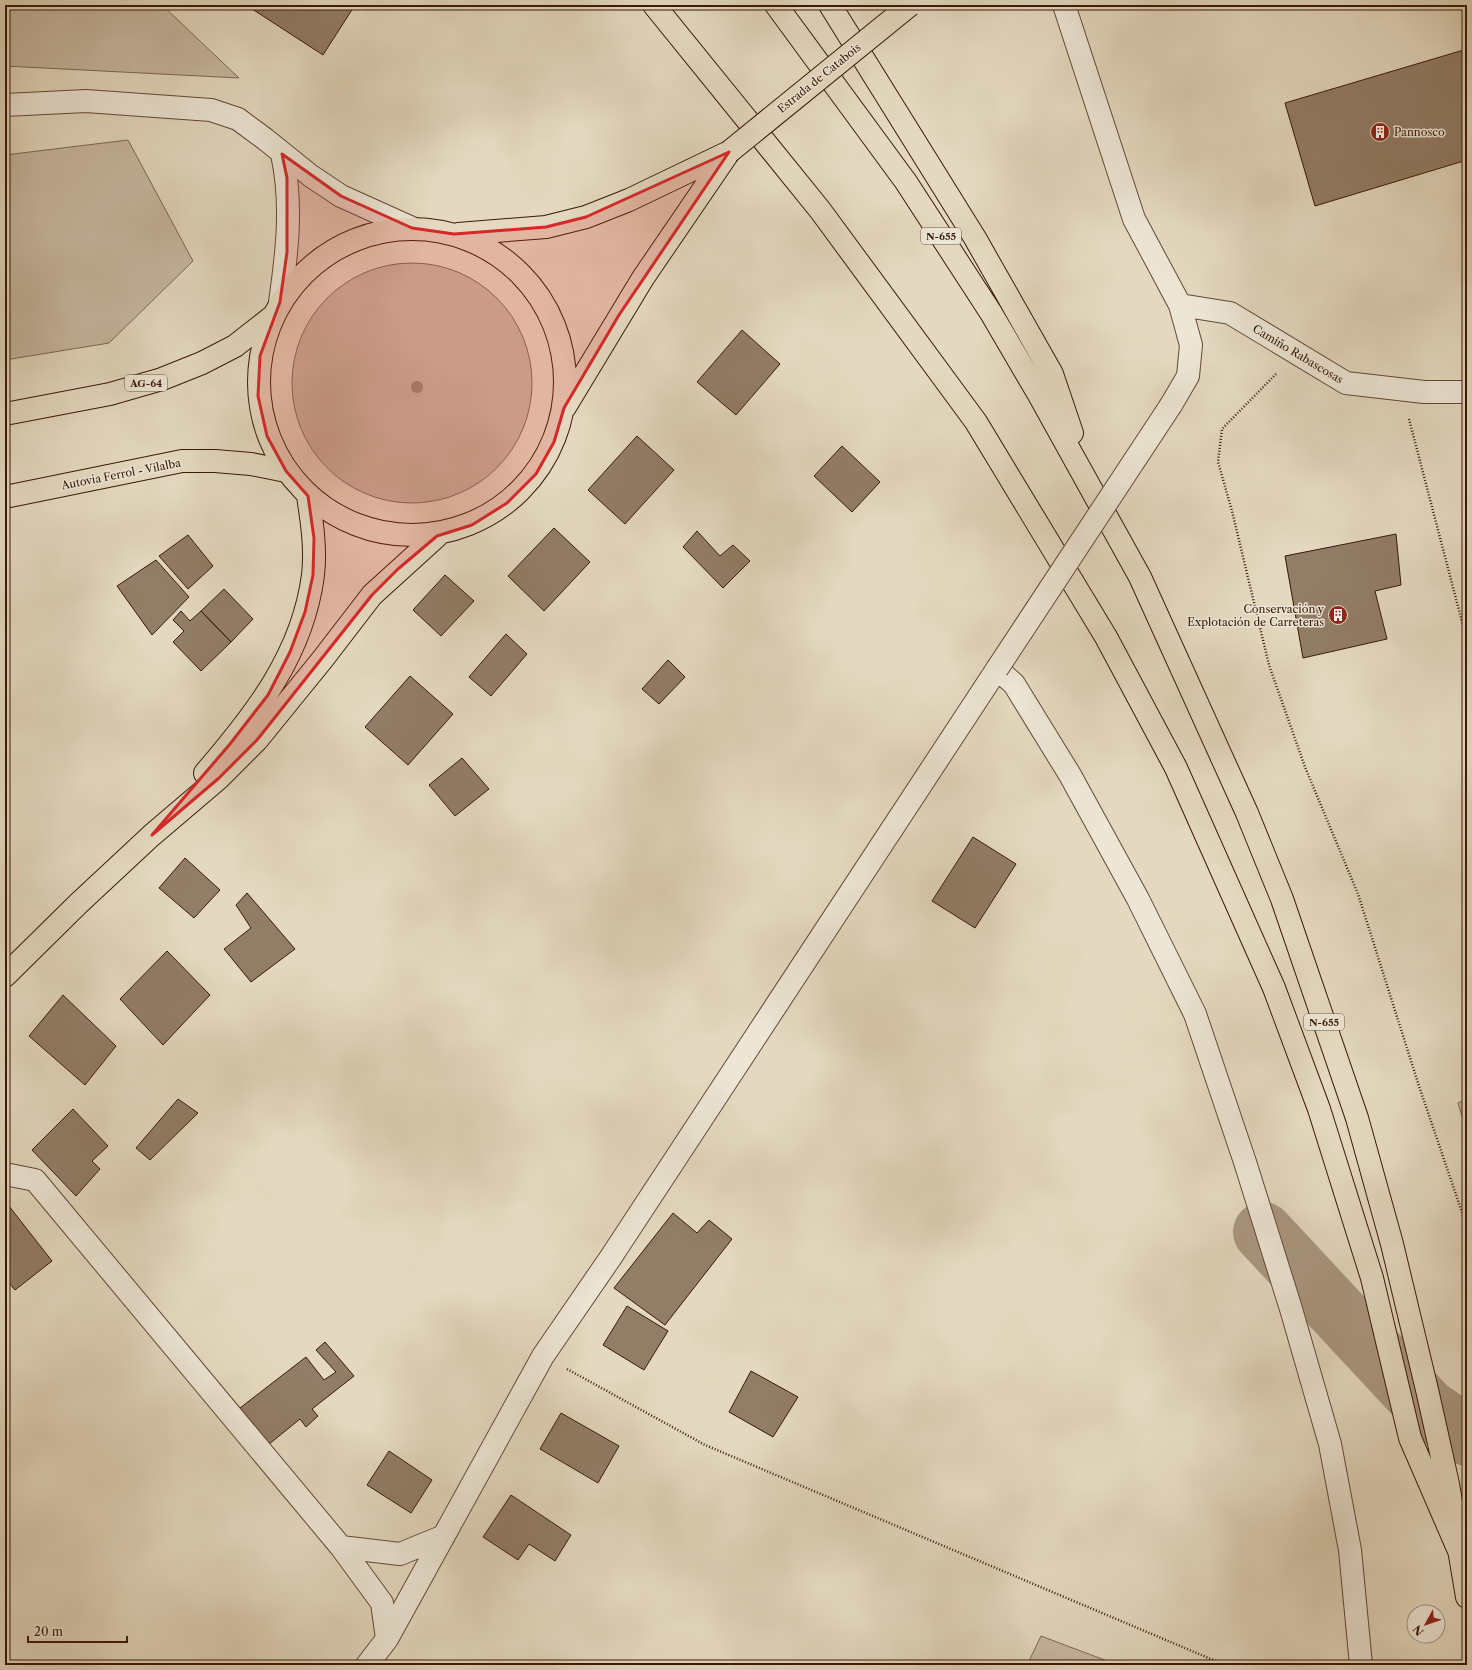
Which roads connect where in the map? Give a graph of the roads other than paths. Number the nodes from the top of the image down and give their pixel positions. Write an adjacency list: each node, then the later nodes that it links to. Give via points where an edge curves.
1 (654, 5): 27 (main road, via 820,210 976,422 1106,637 1176,768 1274,988 1319,1109 1372,1278 1410,1438)
2 (776, 5): 17 (main road, N-655, via 906,182 991,313)
3 (830, 5): 17 (main road, via 975,238 1052,374)
4 (910, 5): 7 (main road, Estrada de Catabois, bridge)
5 (1064, 5): 11 (street, via 1134,219)
6 (5, 105): 8 (street, via 86,101 210,110 238,119)
7 (729, 152): 10 (main road, via 629,200 586,217 546,227); 14 (main road, via 643,278)
8 (282, 154): 9 (street, via 341,196); 12 (street, via 287,178 289,216 287,252)
9 (412, 228): 10 (main road); 12 (main road, via 373,233 336,248 305,271)
10 (454, 234): 14 (main road, via 495,253 529,282 553,320 565,363)
11 (1180, 305): 13 (street, Camiño Rabascosas, via 1230,313 1346,384 1424,392); 21 (street, bridge, via 1191,345 1188,376)
12 (276, 310): 15 (main road, AG-64, via 235,346 162,379 110,394); 16 (main road, via 260,356 258,396 268,436)
13 (1467, 392)
14 (564, 408): 20 (main road, via 554,442 536,474 507,503 472,525)
15 (5, 414)
16 (286, 471): 18 (main road); 19 (main road, Autovía Ferrol - Vilalba, via 251,464 182,461)
17 (1087, 480): 27 (main road, N-655, via 1140,577 1247,813 1282,899 1357,1118 1390,1236 1428,1394)
18 (308, 496): 20 (main road, via 349,523 397,536); 22 (main road, via 314,538 313,575 305,612 290,652 268,695 230,744)
19 (5, 497)
20 (437, 536): 22 (main road, via 372,595 257,740 219,778)
21 (997, 669): 25 (street, via 611,1257 543,1356); 31 (street, via 1014,684 1070,775 1138,899 1195,1014 1245,1162 1330,1444 1350,1550)
22 (152, 835): 23 (main road)
23 (5, 976)
24 (5, 1174): 26 (street, via 35,1180)
25 (444, 1536): 26 (street, via 400,1554); 29 (street)
26 (342, 1547): 29 (street, via 382,1603)
27 (1462, 1558): 28 (main road, N-655)
28 (1467, 1597)
29 (387, 1639): 30 (street)
30 (368, 1665)
31 (1360, 1665)

